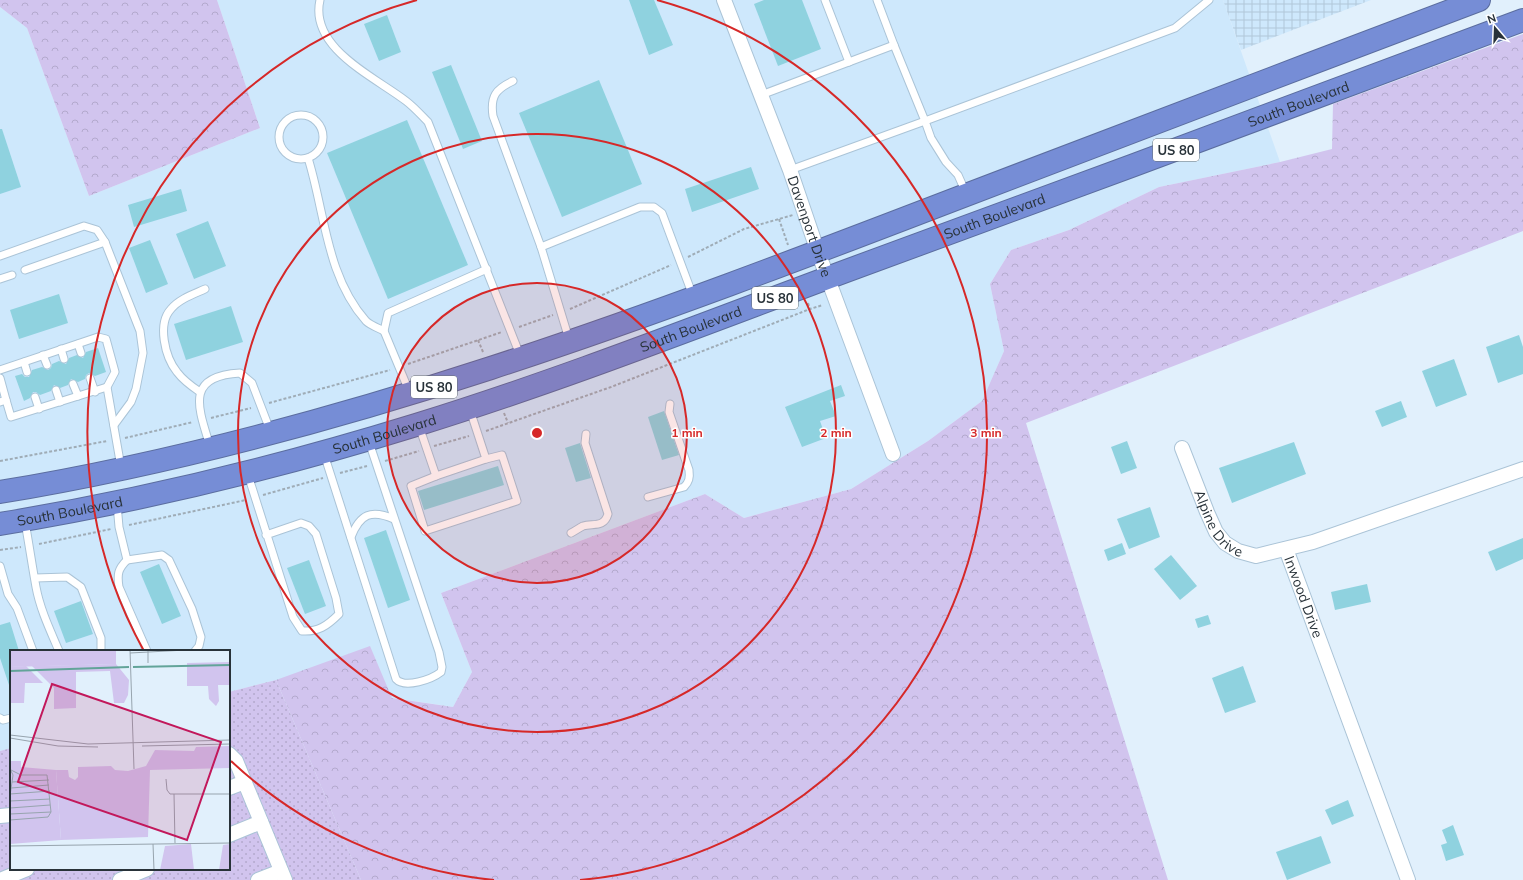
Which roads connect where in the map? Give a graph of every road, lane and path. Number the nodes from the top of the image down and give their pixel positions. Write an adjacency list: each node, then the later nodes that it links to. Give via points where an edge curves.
1 (320, 0): 22 (lane, via 319,18 329,41 352,63 405,101 428,122)
2 (724, 0): 11 (street, Davenport Drive)
3 (825, 0): 9 (lane)
4 (877, 0): 8 (lane)
5 (1209, 0): 12 (lane, via 1174,28)
6 (1479, 0): 15 (highway, South Boulevard / US 80)
7 (1523, 20): 26 (highway, South Boulevard / US 80)
8 (894, 45): 9 (lane); 12 (lane)
9 (849, 62): 11 (lane)
10 (513, 81): 18 (lane, via 500,87 494,96 493,116)
11 (761, 95): 14 (street, Davenport Drive)
12 (925, 121): 14 (lane); 15 (lane, via 931,138 958,176)
13 (308, 158): 13 (lane, via 320,149 323,142 321,127 310,117 295,115 283,123 278,137 280,144 288,155 301,159); 33 (lane, via 335,268 366,322)
14 (790, 170): 16 (street, Davenport Drive)
15 (966, 195): 19 (highway, South Boulevard / US 80)
16 (804, 212): 19 (street, Davenport Drive); 21 (path, via 744,229)
17 (105, 242): 20 (lane, via 97,230 84,226); 23 (lane); 64 (lane, via 140,331 143,353 136,389)
18 (541, 247): 21 (lane, via 640,207 654,207 662,213); 30 (lane)
19 (818, 252): 24 (highway, South Boulevard / US 80); 26 (street, Davenport Drive)
20 (0, 256)
21 (679, 261): 29 (lane); 30 (path)
22 (487, 269): 32 (lane); 33 (lane, via 388,313)
23 (25, 270)
24 (762, 273): 29 (highway, South Boulevard / US 80); 31 (highway, via 772,277 774,282 775,287 769,294)
25 (12, 275): 27 (lane)
26 (828, 278): 31 (highway, South Boulevard / US 80); 72 (street, Davenport Drive)
27 (0, 279)
28 (205, 289): 52 (lane, via 171,308 165,319 163,332 164,345 175,370)
29 (693, 298): 34 (highway, South Boulevard / US 80)
30 (562, 312): 32 (path); 34 (lane)
31 (722, 317): 60 (highway, South Boulevard / US 80)
32 (511, 330): 40 (lane); 43 (path)
33 (384, 331): 43 (lane)
34 (570, 343): 40 (highway, South Boulevard / US 80)
35 (78, 344): 36 (lane); 37 (lane); 49 (lane, via 98,337 106,339 116,372)
36 (61, 349): 38 (lane); 39 (lane)
37 (82, 354)
38 (43, 355): 41 (lane); 42 (lane)
39 (64, 359)
40 (522, 359): 53 (highway, South Boulevard / US 80)
41 (24, 362): 44 (lane); 45 (lane)
42 (47, 365)
43 (400, 367): 53 (lane); 59 (path)
44 (0, 370)
45 (27, 372)
46 (0, 378): 56 (lane)
47 (90, 378): 51 (lane)
48 (73, 384): 54 (lane)
49 (107, 387): 51 (lane); 64 (lane)
50 (56, 390): 57 (lane)
51 (95, 392): 54 (lane)
52 (200, 392): 59 (lane, via 208,381 224,374 240,373 252,382); 62 (lane)
53 (410, 394): 65 (highway, South Boulevard / US 80); 71 (highway, via 411,404 407,413 398,421 387,428)
54 (78, 396): 57 (lane)
55 (35, 397): 61 (lane)
56 (3, 401): 61 (lane, via 11,417)
57 (60, 402): 61 (lane)
58 (670, 404): 80 (lane, via 669,412 690,477 684,487)
59 (262, 405): 62 (path); 65 (lane)
60 (469, 408): 63 (highway, South Boulevard / US 80); 73 (lane)
61 (39, 409)
62 (202, 420): 68 (path); 70 (lane)
63 (419, 424): 67 (highway, South Boulevard / US 80); 78 (lane)
64 (114, 425): 68 (lane)
65 (271, 434): 70 (highway, South Boulevard / US 80)
66 (586, 434): 86 (lane, via 585,443 608,514 607,520 601,524 584,526)
67 (368, 439): 71 (highway, South Boulevard / US 80); 83 (lane)
68 (116, 440): 74 (path); 75 (lane)
69 (1182, 448): 89 (street, Alpine Drive, via 1216,532 1225,543 1238,551 1256,556)
70 (211, 449): 75 (highway, South Boulevard / US 80)
71 (333, 449): 77 (highway, South Boulevard / US 80); 88 (lane)
72 (893, 454)
73 (486, 459): 78 (lane); 78 (lane, via 502,455 518,501 425,531 411,486)
74 (0, 461)
75 (121, 469): 79 (highway, South Boulevard / US 80); 82 (highway, via 118,484 113,490)
76 (1523, 469): 89 (street, Inwood Drive, via 1313,542)
77 (247, 472): 81 (highway, South Boulevard / US 80); 87 (lane)
78 (436, 476)
79 (0, 492)
80 (648, 497)
81 (117, 502): 82 (highway, South Boulevard / US 80); 90 (lane, via 119,527)
82 (70, 511): 84 (highway, South Boulevard / US 80)
83 (394, 519): 88 (lane, via 385,515 363,516); 88 (lane, via 439,652 442,667 436,676 406,684 399,683 396,679)
84 (24, 520): 85 (highway, South Boulevard / US 80); 92 (lane)
85 (0, 524)
86 (571, 533)
87 (266, 535): 87 (lane, via 294,617 302,631 321,629 338,614 336,598 316,534 309,526 301,523)
88 (350, 537)
89 (1286, 549): 113 (street, Inwood Drive)
90 (127, 560): 96 (lane, via 119,568 119,586); 97 (lane, via 162,555 169,560 192,609 201,637)
91 (0, 566): 93 (lane, via 8,594 17,608)
92 (35, 578): 94 (lane, via 45,620); 95 (lane, via 67,577 81,586 101,638)
93 (33, 650)
94 (58, 650)
95 (101, 650)
96 (147, 650)
97 (196, 650)
98 (0, 718): 99 (lane)
99 (10, 718)
100 (230, 755): 101 (street, via 236,761)
101 (245, 782): 102 (street); 105 (street)
102 (230, 788)
103 (10, 815): 104 (street)
104 (0, 816)
105 (261, 822): 106 (street); 109 (street)
106 (230, 835)
107 (25, 870): 110 (street)
108 (145, 870): 111 (street)
109 (283, 875): 112 (street)
110 (0, 880)
111 (120, 880)
112 (258, 880)
113 (1408, 880)

